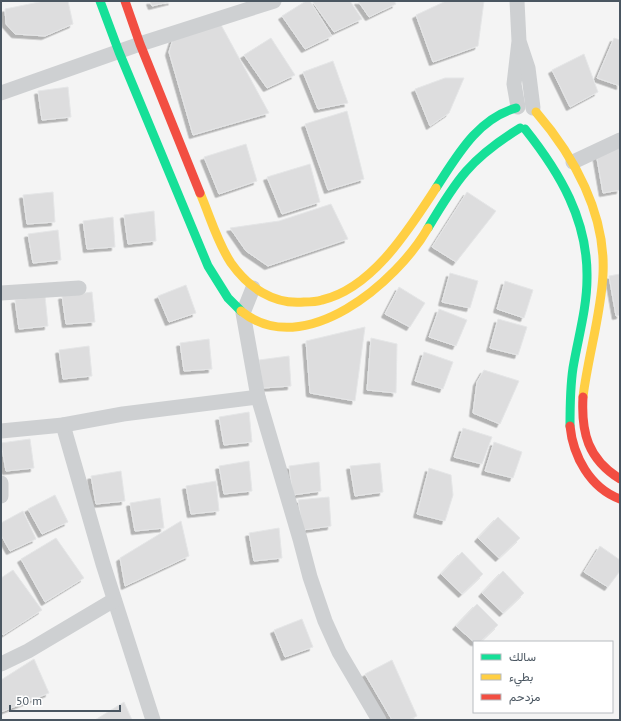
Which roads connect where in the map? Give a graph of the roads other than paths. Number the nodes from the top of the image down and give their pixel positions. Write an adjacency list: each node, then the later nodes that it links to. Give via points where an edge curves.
1 (100, 1): 6 (main road)
2 (125, 1): 5 (main road)
3 (274, 1): 5 (street)
4 (517, 1): 8 (street, via 519,41 528,68)
5 (140, 44): 6 (street); 13 (main road, via 224,252)
6 (118, 52): 7 (street); 15 (main road, via 208,266 225,295)
7 (1, 93)
8 (526, 109): 9 (main road, via 513,117); 9 (main road, via 536,116 533,125); 11 (main road, via 549,126); 13 (main road, via 494,116 472,136 389,254 352,287 310,304 272,299)
9 (522, 128): 15 (main road, via 486,150 468,166 412,254 368,296 345,311 320,322 294,326 266,324); 22 (main road, via 545,153 568,189 577,210 586,252 587,288 574,362 570,431 580,463 598,486 607,494)
10 (620, 140): 11 (street)
11 (573, 162): 19 (main road, via 595,218 603,274 583,404 585,436 603,468)
12 (80, 288): 14 (street)
13 (253, 288): 15 (street)
14 (1, 293)
15 (243, 313): 16 (street)
16 (258, 396): 17 (street, via 123,414); 26 (street, via 325,621 339,652)
17 (63, 425): 18 (street); 23 (street)
18 (1, 431)
19 (620, 479)
20 (1, 483): 21 (street)
21 (1, 496)
22 (620, 499)
23 (114, 600): 24 (street); 25 (street)
24 (1, 664)
25 (153, 720)
26 (379, 720)

